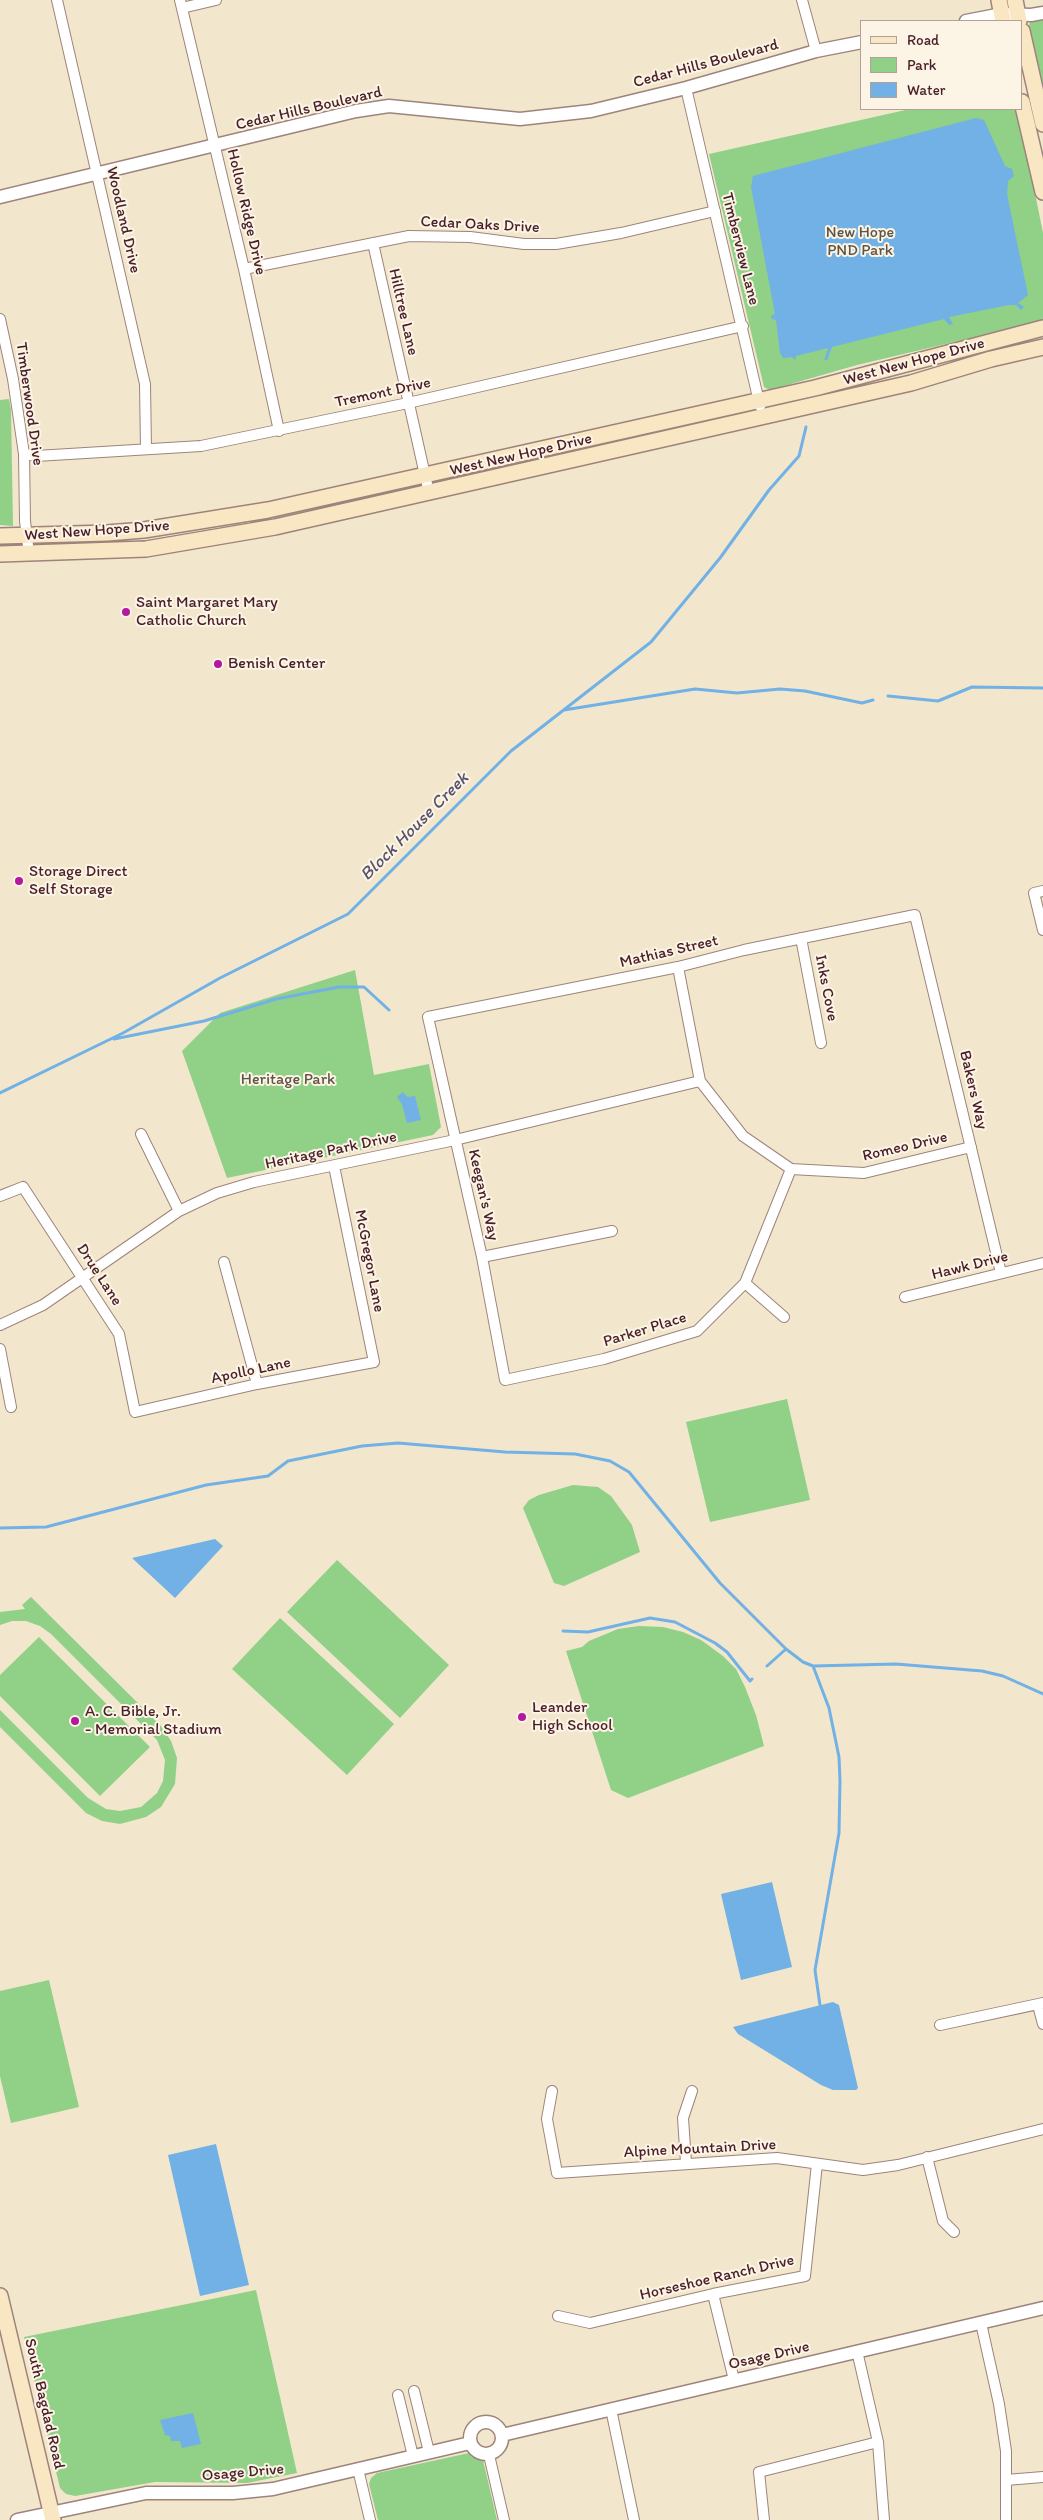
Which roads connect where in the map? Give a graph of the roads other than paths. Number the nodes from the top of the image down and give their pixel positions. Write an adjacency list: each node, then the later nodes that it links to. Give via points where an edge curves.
1 (57, 0): 16 (street, Woodland Drive)
2 (216, 0): 4 (street)
3 (802, 0): 11 (street)
4 (182, 4): 15 (street, Hollow Ridge Drive)
5 (1018, 8): 6 (street); 7 (street)
6 (1001, 12): 8 (street)
7 (1043, 12)
8 (970, 20)
9 (1023, 35): 14 (main road)
10 (860, 42): 11 (street, Cedar Hills Boulevard)
11 (816, 50): 12 (street, Cedar Hills Boulevard)
12 (686, 88): 15 (street, Cedar Hills Boulevard, via 591,111 520,119 389,106 356,111); 19 (street, Timberview Lane)
13 (1023, 106): 17 (main road)
14 (1043, 124)
15 (216, 146): 16 (street, Cedar Hills Boulevard); 21 (street, Hollow Ridge Drive)
16 (96, 173): 18 (street, Cedar Hills Boulevard); 32 (street, Woodland Drive, via 145,384)
17 (1043, 192)
18 (0, 197)
19 (715, 211): 20 (street, Cedar Oaks Drive, via 556,244 408,236); 23 (street, Timberview Lane)
20 (373, 243): 21 (street, Cedar Oaks Drive); 29 (street, Hilltree Lane)
21 (244, 269): 31 (street, Hollow Ridge Drive)
22 (0, 319): 33 (street, Timberwood Drive)
23 (742, 326): 28 (street, Timberview Lane); 29 (street, Tremont Drive)
24 (1043, 328): 26 (main road, West New Hope Drive)
25 (1043, 347): 27 (main road, West New Hope Drive)
26 (921, 360): 27 (main road, via 912,373 860,386 851,390); 28 (main road, West New Hope Drive)
27 (848, 398): 30 (main road, West New Hope Drive)
28 (759, 400): 30 (street, Timberview Lane); 34 (main road, West New Hope Drive)
29 (408, 403): 31 (street, Tremont Drive); 34 (street, Hilltree Lane)
30 (763, 418): 35 (main road, West New Hope Drive)
31 (279, 430): 32 (street, Tremont Drive, via 201,446)
32 (146, 449): 33 (street, Tremont Drive)
33 (24, 454): 36 (street, Timberwood Drive)
34 (425, 475): 35 (street, Hilltree Lane); 36 (main road, West New Hope Drive, via 268,510 144,530)
35 (429, 493): 39 (main road, West New Hope Drive, via 275,527 146,549)
36 (28, 535): 37 (main road, West New Hope Drive); 39 (street, Timberwood Drive)
37 (0, 536)
38 (0, 554): 39 (main road, West New Hope Drive)
39 (29, 554)
40 (1038, 892): 42 (street)
41 (915, 915): 43 (street, Mathias Street); 50 (street, Bakers Way)
42 (1043, 930)
43 (801, 938): 44 (street, Mathias Street); 46 (street, Inks Cove)
44 (678, 967): 45 (street, Mathias Street); 47 (street)
45 (428, 1017): 49 (street, Keegan's Way)
46 (821, 1043)
47 (700, 1081): 49 (street, Heritage Park Drive); 52 (street, via 743,1136)
48 (140, 1134): 54 (street)
49 (455, 1140): 51 (street, Heritage Park Drive); 56 (street, Keegan's Way)
50 (971, 1147): 52 (street, Romeo Drive, via 864,1173); 59 (street, Bakers Way)
51 (334, 1166): 54 (street, Heritage Park Drive, via 245,1185); 66 (street, McGregor Lane)
52 (791, 1169): 61 (street, Parker Place)
53 (0, 1196): 60 (street, Drue Lane, via 23,1187)
54 (179, 1210): 60 (street, Heritage Park Drive)
55 (612, 1231): 56 (street)
56 (482, 1257): 67 (street, Keegan's Way)
57 (224, 1262): 68 (street)
58 (1043, 1263): 59 (street, Hawk Drive)
59 (1001, 1273): 62 (street, Hawk Drive)
60 (83, 1279): 64 (street, Heritage Park Drive, via 43,1305); 70 (street, Drue Lane, via 119,1334)
61 (745, 1283): 63 (street); 67 (street, Parker Place, via 697,1331 604,1359)
62 (905, 1298)
63 (784, 1317)
64 (0, 1325)
65 (0, 1349): 69 (street)
66 (374, 1362): 68 (street, Apollo Lane)
67 (505, 1380)
68 (257, 1384): 70 (street, Apollo Lane)
69 (11, 1408)
70 (135, 1412)
71 (1041, 2004): 72 (street); 73 (street)
72 (1043, 2024)
73 (940, 2025)
74 (552, 2091): 78 (street, Alpine Mountain Drive, via 547,2119 557,2174)
75 (692, 2091): 78 (street, via 683,2118)
76 (1043, 2128): 77 (street, Alpine Mountain Drive)
77 (927, 2157): 79 (street, Alpine Mountain Drive, via 863,2170); 80 (street, via 943,2221)
78 (686, 2163): 79 (street, Alpine Mountain Drive, via 777,2158)
79 (817, 2164): 81 (street, Horseshoe Ranch Drive, via 805,2276)
80 (954, 2232)
81 (713, 2294): 84 (street, Horseshoe Ranch Drive, via 590,2322); 87 (street)
82 (0, 2296): 100 (main road, South Bagdad Road)
83 (1043, 2308): 85 (street, Osage Drive)
84 (558, 2316)
85 (981, 2322): 86 (street, Osage Drive); 99 (street, via 999,2404 1006,2451)
86 (857, 2351): 87 (street, Osage Drive); 92 (street)
87 (734, 2380): 90 (street, Osage Drive)
88 (414, 2391): 94 (street)
89 (398, 2395): 96 (street)
90 (611, 2409): 91 (street, Osage Drive); 104 (street)
91 (502, 2435): 93 (street, via 493,2423 482,2422 473,2428); 95 (street, via 501,2446)
92 (878, 2442): 105 (street, via 759,2472); 106 (street)
93 (470, 2443): 94 (street, Osage Drive); 95 (street, via 479,2454)
94 (429, 2452): 96 (street, Osage Drive)
95 (489, 2455): 103 (street)
96 (413, 2456): 97 (street, Osage Drive)
97 (358, 2469): 100 (street, Osage Drive, via 273,2489 233,2493 146,2493); 102 (street)
98 (1043, 2477): 99 (street)
99 (1006, 2480): 107 (street)
100 (52, 2516): 101 (street, Osage Drive)
101 (17, 2520)
102 (370, 2520)
103 (504, 2520)
104 (634, 2520)
105 (764, 2520)
106 (884, 2520)
107 (1006, 2520)

